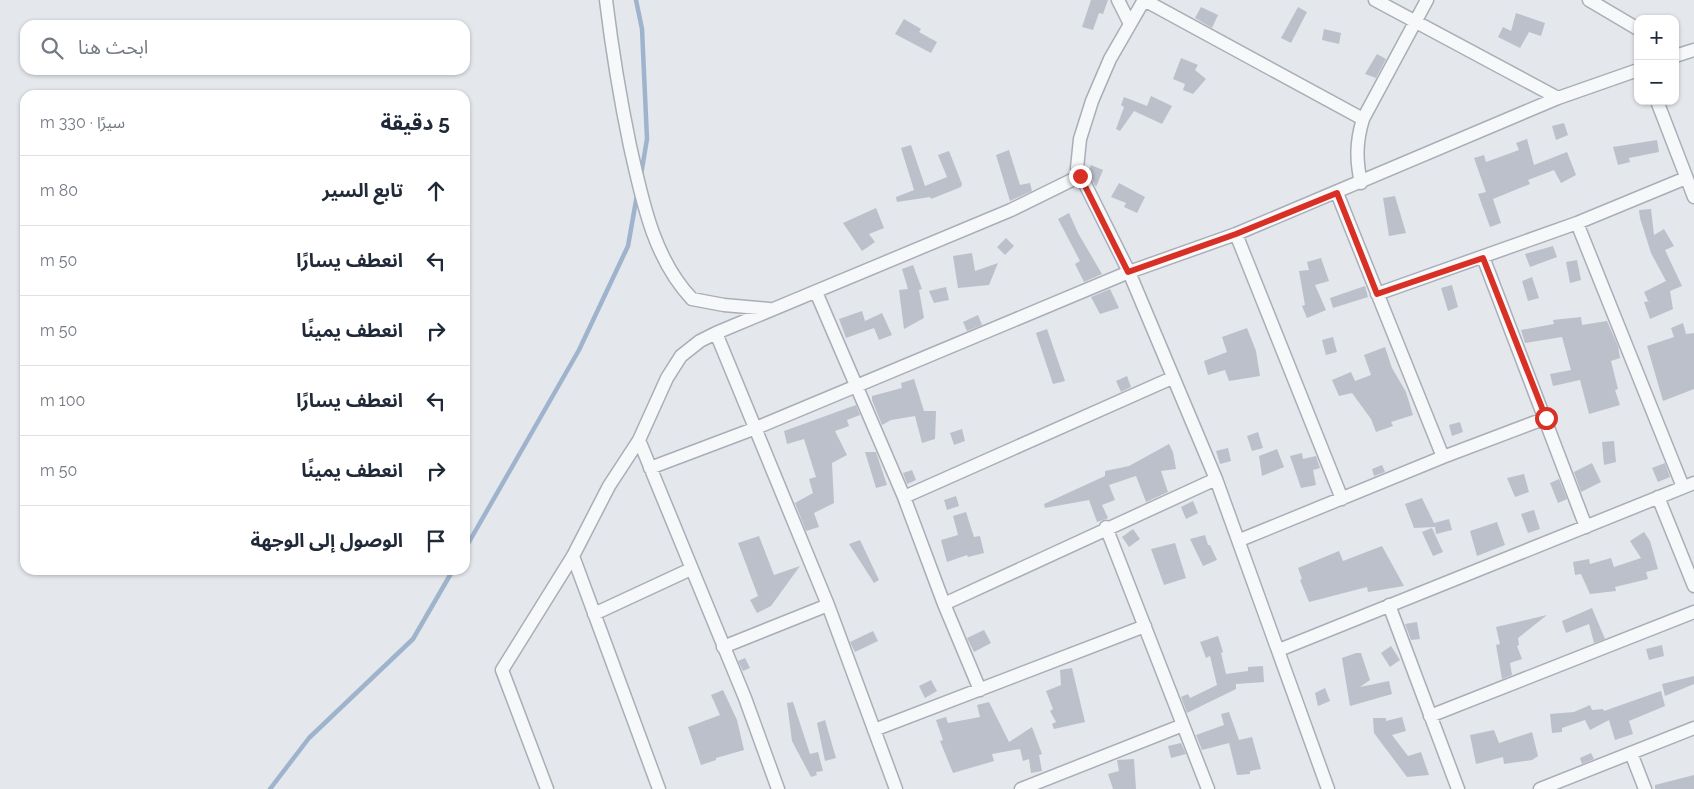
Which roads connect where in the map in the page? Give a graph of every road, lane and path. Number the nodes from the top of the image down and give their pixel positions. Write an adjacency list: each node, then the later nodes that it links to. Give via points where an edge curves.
1 (606, 0): 27 (street, via 615,66 641,195 654,238 671,270 692,299)
2 (1118, 0): 8 (street)
3 (1144, 0): 8 (street); 15 (street)
4 (1375, 0): 7 (street)
5 (1427, 0): 7 (street)
6 (1589, 0): 9 (street)
7 (1416, 21): 13 (street); 15 (street)
8 (1130, 24): 16 (street, via 1092,101 1077,159)
9 (1634, 27)
10 (1694, 50): 11 (street)
11 (1679, 54)
12 (1634, 71): 13 (street)
13 (1558, 98): 18 (street)
14 (1659, 105): 17 (street)
15 (1363, 119): 18 (street, via 1356,156)
16 (1080, 176): 24 (street); 25 (street, via 1011,210)
17 (1686, 178): 20 (street); 21 (street)
18 (1360, 183): 19 (street)
19 (1337, 193): 22 (street); 26 (street)
20 (1694, 197)
21 (1577, 223): 23 (street); 37 (street)
22 (1236, 234): 24 (street); 40 (street)
23 (1483, 258): 26 (street); 31 (street)
24 (1128, 272): 29 (street); 30 (street)
25 (816, 292): 27 (street); 30 (street)
26 (1377, 294): 34 (street)
27 (771, 309): 28 (street)
28 (716, 333): 32 (street); 33 (street, via 681,356)
29 (1172, 378): 36 (street); 38 (street)
30 (856, 386): 32 (street); 38 (street)
31 (1546, 418): 34 (street); 41 (street)
32 (756, 428): 35 (street); 48 (street)
33 (638, 440): 35 (street); 44 (street, via 609,486)
34 (1443, 457): 40 (street)
35 (650, 468): 45 (street)
36 (1216, 479): 42 (street); 43 (street)
37 (1689, 485): 39 (street)
38 (904, 497): 47 (street)
39 (1658, 497): 41 (street); 46 (street)
40 (1342, 499): 43 (street)
41 (1586, 527): 49 (street)
42 (1106, 528): 47 (street); 52 (street)
43 (1240, 540): 54 (street)
44 (573, 556): 51 (street); 61 (street, via 502,670)
45 (691, 569): 51 (street); 53 (street)
46 (1694, 586)
47 (944, 604): 55 (street)
48 (828, 605): 53 (street); 59 (street)
49 (1390, 605): 54 (street); 56 (street)
50 (1694, 612): 56 (street)
51 (594, 614): 62 (street)
52 (1145, 626): 55 (street); 57 (street)
53 (723, 647): 63 (street)
54 (1279, 650): 67 (street)
55 (980, 690): 59 (street)
56 (1430, 716): 68 (street)
57 (1183, 725): 65 (street); 66 (street)
58 (1694, 728): 60 (street)
59 (874, 730): 64 (street)
60 (1630, 753): 69 (street); 70 (street)
61 (547, 789)
62 (659, 789)
63 (778, 789)
64 (896, 789)
65 (1021, 789)
66 (1208, 789)
67 (1328, 789)
68 (1458, 789)
69 (1540, 789)
70 (1645, 789)

